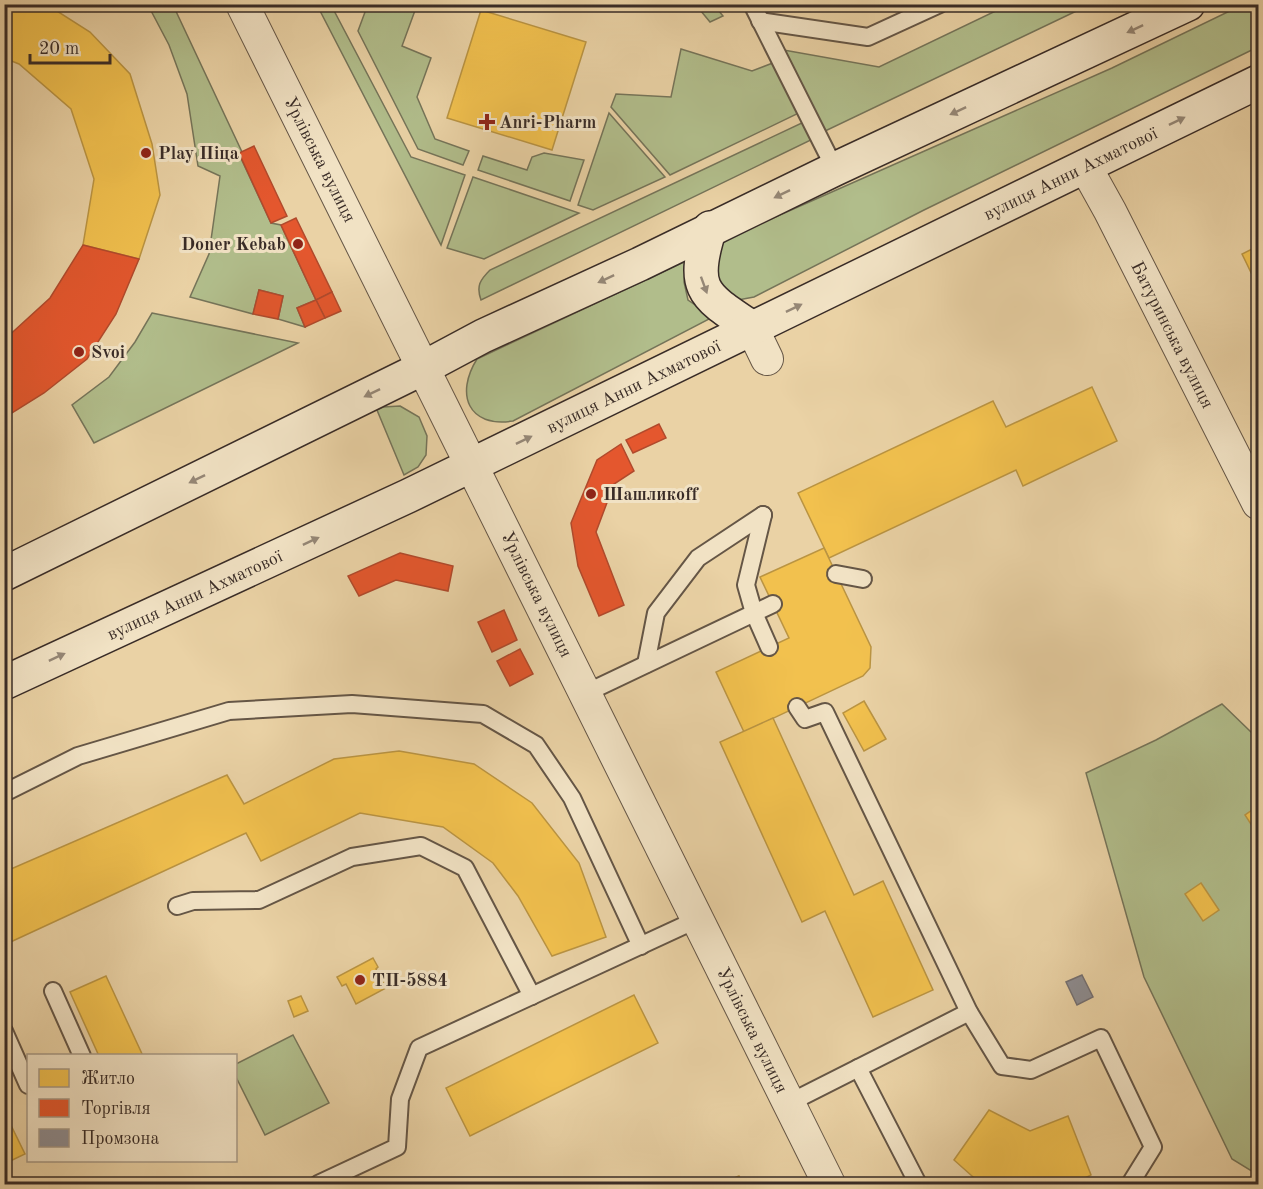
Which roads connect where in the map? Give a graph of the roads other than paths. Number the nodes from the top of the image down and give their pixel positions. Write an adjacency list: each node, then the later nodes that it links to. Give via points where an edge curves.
1 (242, 4): 12 (street, Урлівська вулиця)
2 (752, 4): 5 (lane)
3 (940, 4): 5 (lane, via 868,38)
4 (1188, 4): 8 (main road, one-way to 8)
5 (760, 21): 8 (lane)
6 (1258, 82): 7 (main road, вулиця Анни Ахматової, one-way to 6)
7 (1085, 166): 10 (main road, вулиця Анни Ахматової, one-way to 7); 14 (street, Батуринська вулиця)
8 (835, 169): 9 (main road, one-way to 9)
9 (710, 228): 10 (main road, one-way to 10, via 701,262 702,285 710,299); 12 (main road, one-way to 12)
10 (752, 328): 11 (street); 13 (main road, вулиця Анни Ахматової, one-way to 10)
11 (767, 359)
12 (425, 367): 13 (street, Урлівська вулиця); 15 (main road, one-way to 15)
13 (472, 465): 22 (main road, вулиця Анни Ахматової, one-way to 13); 23 (street, Урлівська вулиця)
14 (1258, 503)
15 (4, 574)
16 (836, 574): 17 (lane)
17 (863, 579)
18 (773, 604): 19 (lane)
19 (754, 613): 20 (lane); 21 (lane); 21 (lane, via 747,585 763,515 698,558 656,613)
20 (769, 647)
21 (646, 664): 23 (lane)
22 (4, 683)
23 (586, 693): 27 (street, Урлівська вулиця)
24 (797, 707): 31 (lane, via 805,720 825,712)
25 (4, 793): 28 (lane, via 78,756 229,711 352,704 483,714 536,745 560,780)
26 (177, 906): 30 (lane, via 193,901 259,900 352,857 421,846 465,868)
27 (698, 919): 28 (lane); 36 (street, Урлівська вулиця)
28 (641, 945): 30 (lane)
29 (53, 991): 33 (lane)
30 (532, 996): 37 (lane, via 419,1048 400,1099 397,1147)
31 (969, 1012): 34 (lane); 40 (lane, via 1002,1066 1031,1070 1101,1038 1153,1147)
32 (4, 1031): 35 (lane)
33 (81, 1054)
34 (858, 1068): 36 (lane); 39 (lane)
35 (27, 1083)
36 (789, 1103): 38 (street, Урлівська вулиця)
37 (318, 1185)
38 (829, 1185)
39 (918, 1185)
40 (1130, 1185)

